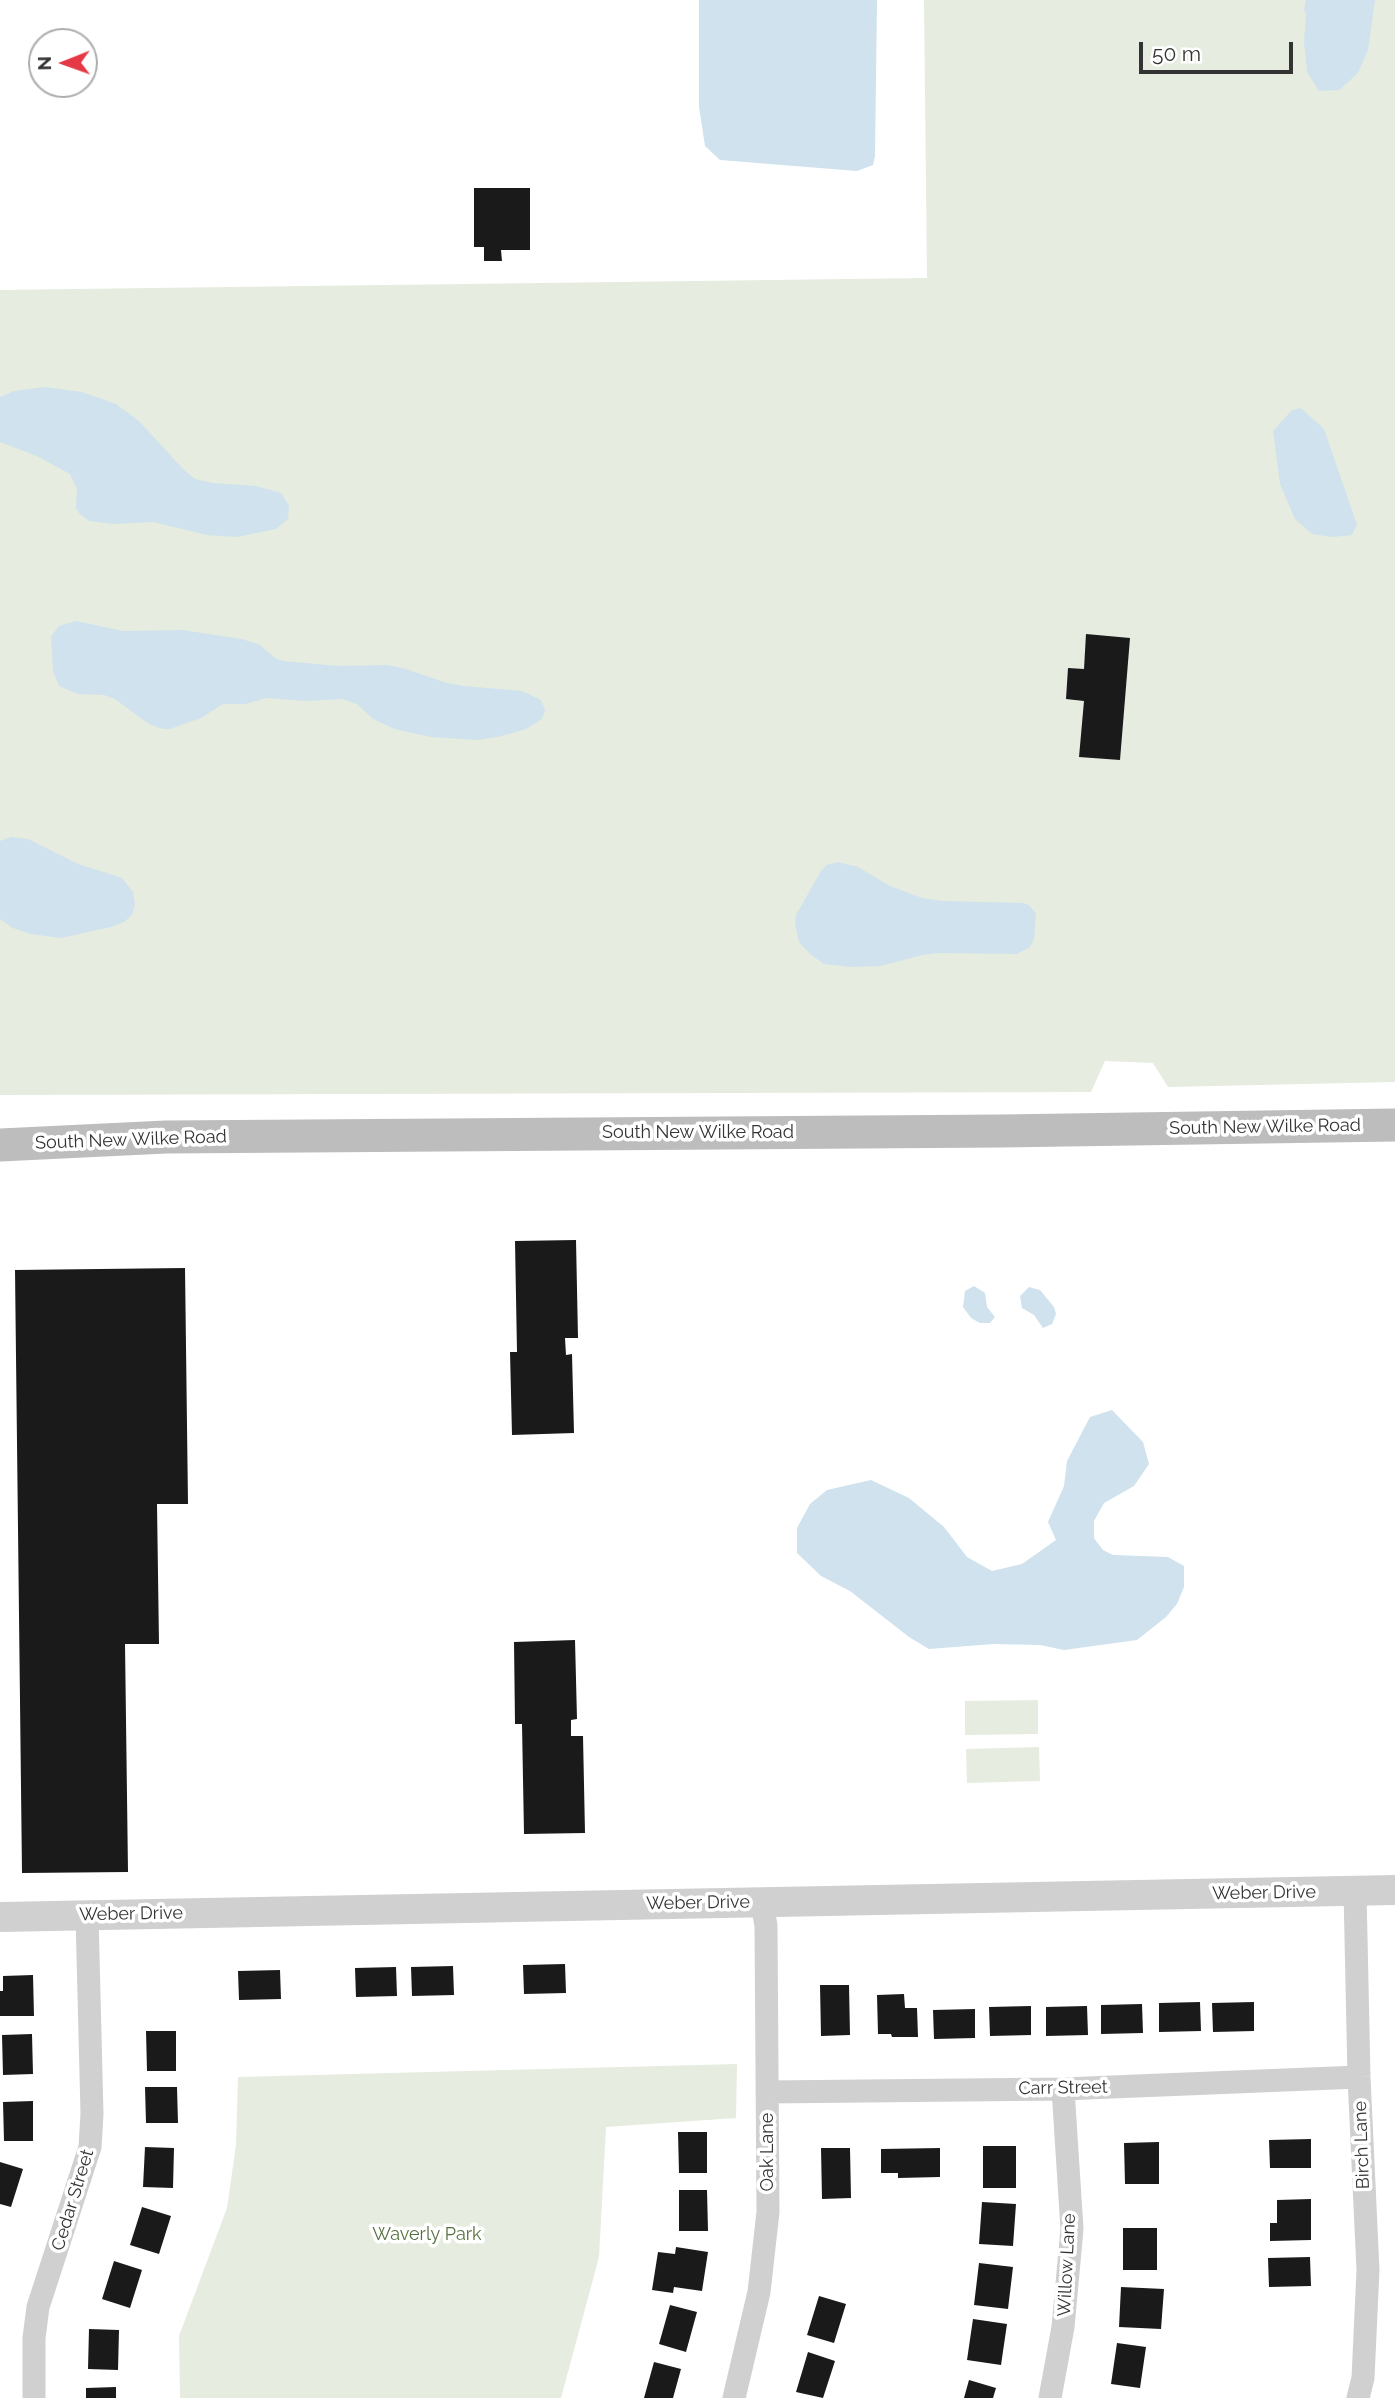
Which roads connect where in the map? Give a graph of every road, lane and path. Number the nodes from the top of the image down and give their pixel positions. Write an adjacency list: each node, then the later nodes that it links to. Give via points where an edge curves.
1 (1395, 1125): 2 (main road, South New Wilke Road, via 166,1137)
2 (0, 1144)
3 (1395, 1890): 4 (street, Weber Drive)
4 (1355, 1891): 5 (street, Weber Drive); 8 (street, Birch Lane)
5 (762, 1902): 7 (street, Weber Drive); 10 (street, Oak Lane)
6 (0, 1916): 7 (street, Weber Drive)
7 (87, 1916): 11 (street, Cedar Street, via 90,2147 38,2307)
8 (1359, 2077): 9 (street, Carr Street); 14 (street, Birch Lane, via 1368,2270)
9 (1063, 2089): 10 (street, Carr Street); 13 (street, Willow Lane, via 1072,2229 1063,2327)
10 (767, 2092): 12 (street, Oak Lane, via 768,2212 760,2292)
11 (34, 2398)
12 (734, 2398)
13 (1050, 2398)
14 (1358, 2398)

